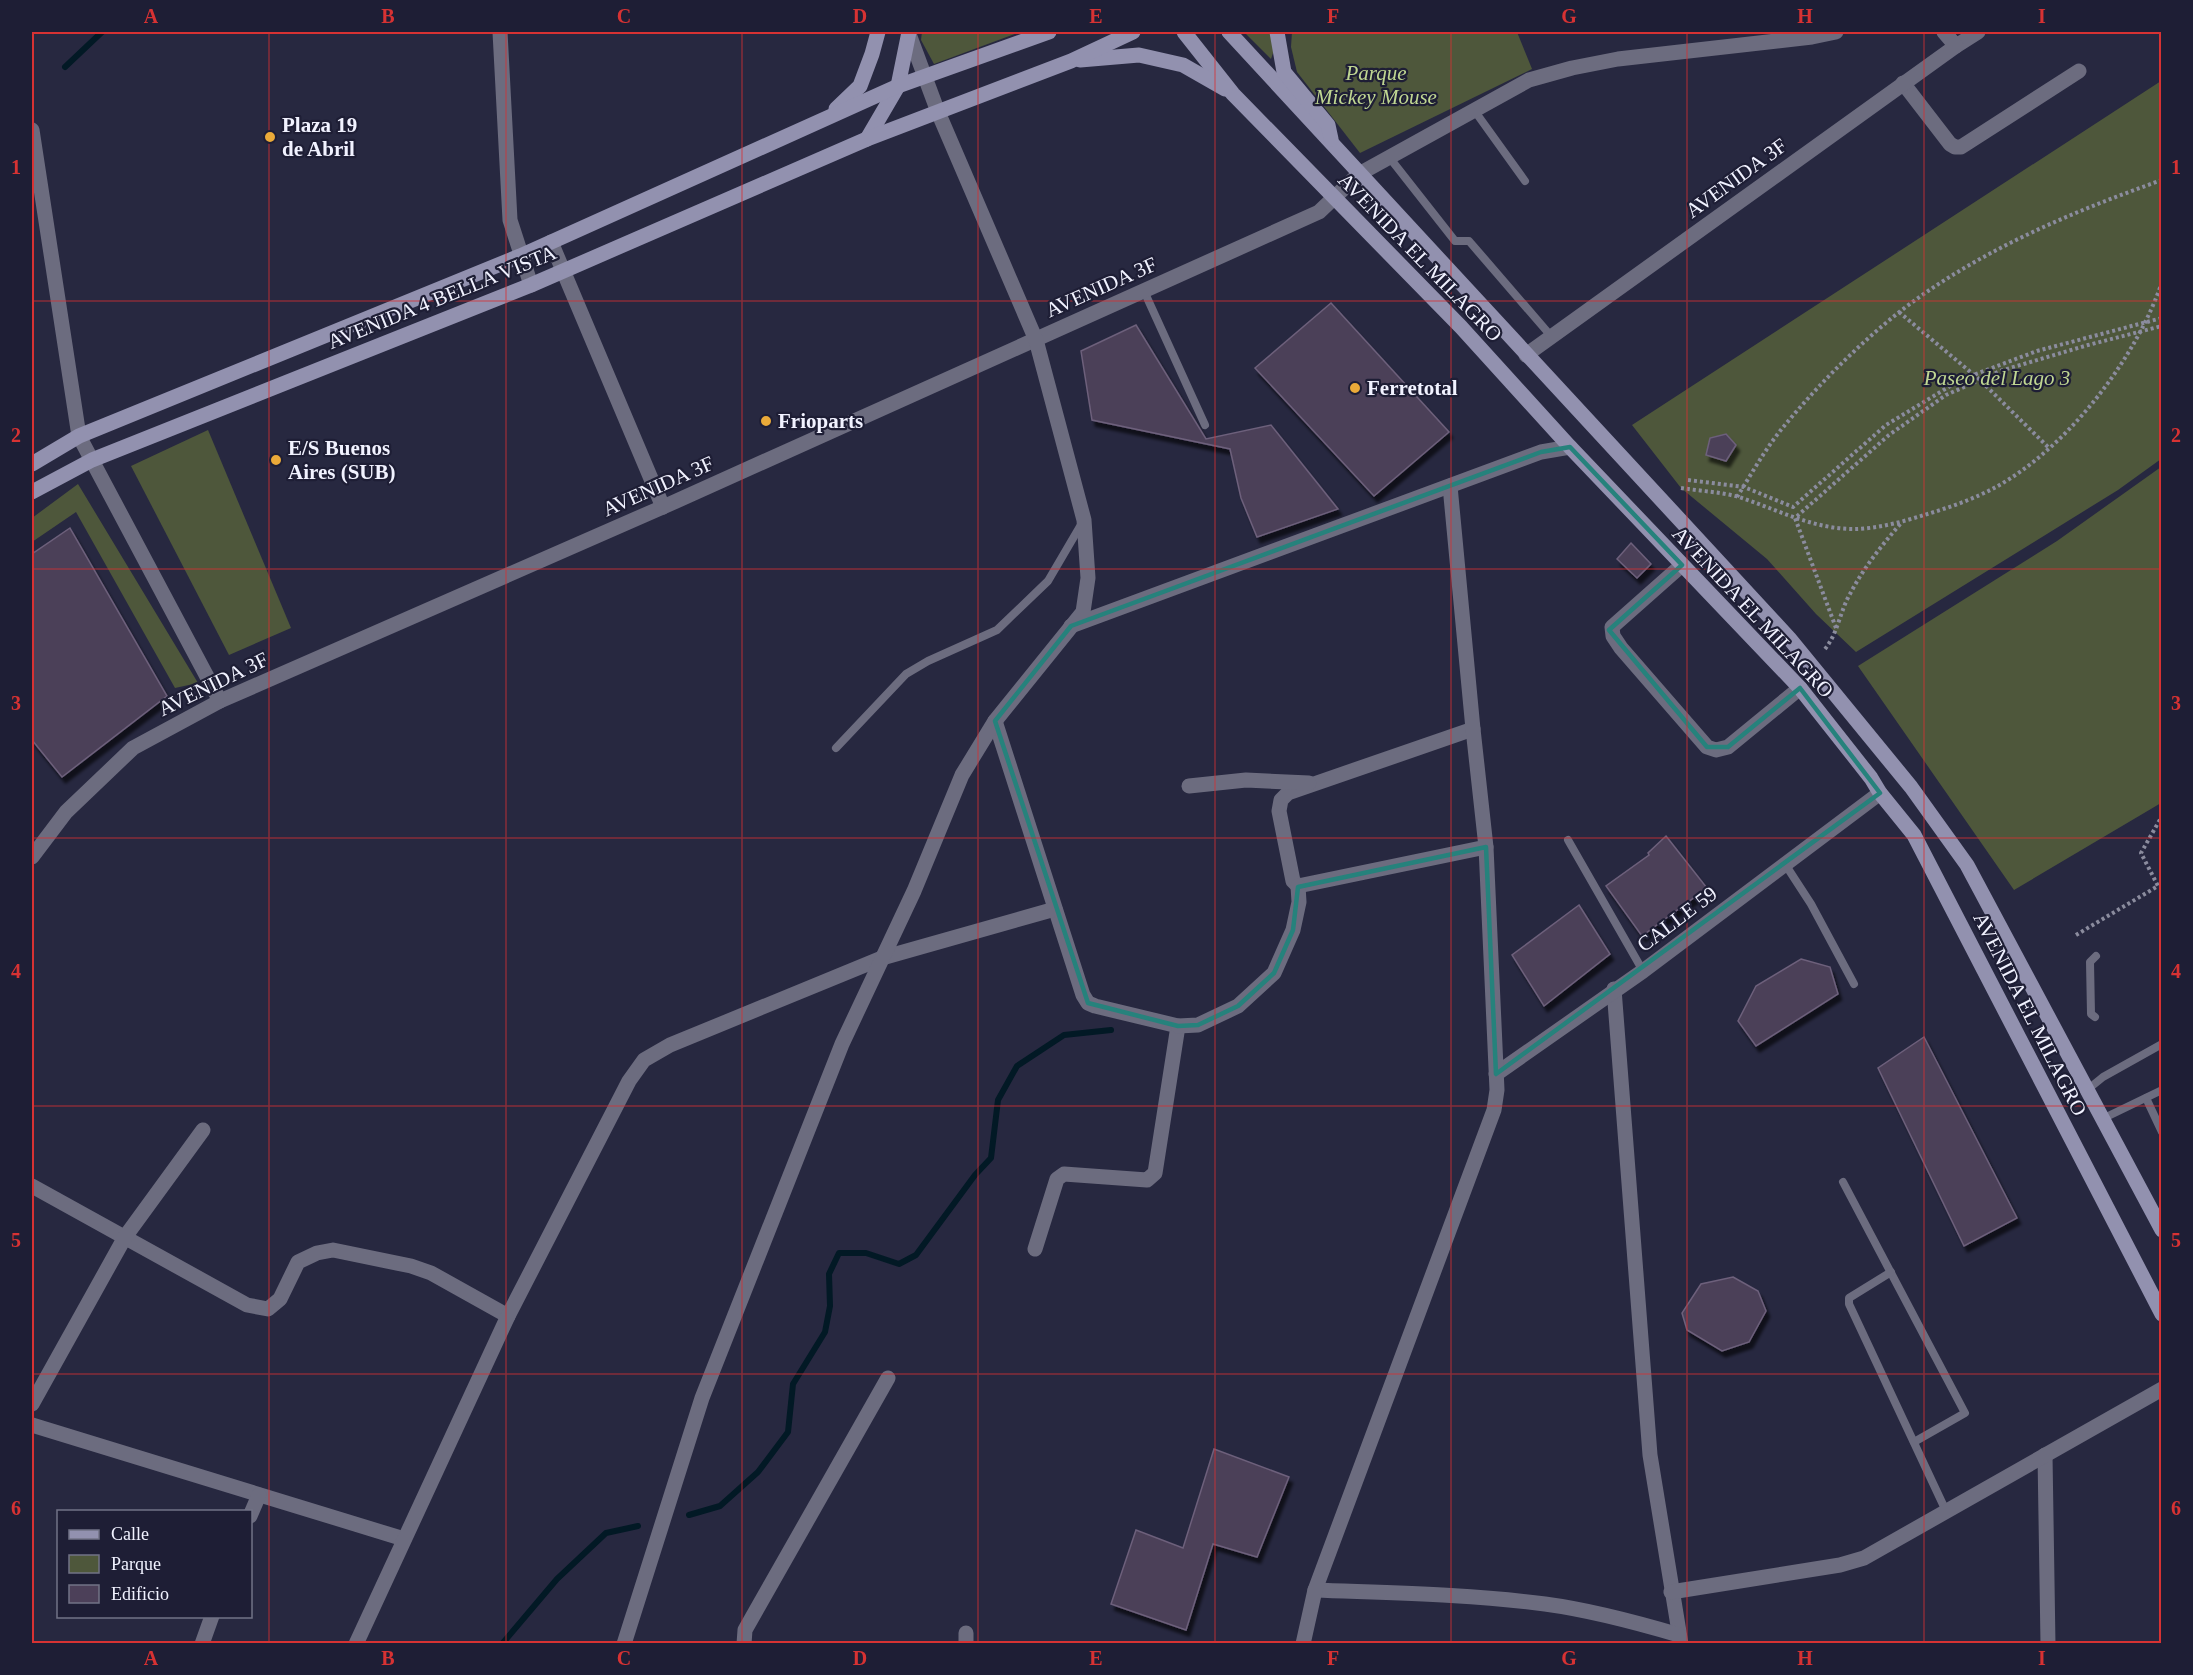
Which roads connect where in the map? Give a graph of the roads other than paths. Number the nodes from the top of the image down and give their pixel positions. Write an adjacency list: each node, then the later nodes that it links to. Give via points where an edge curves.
1 (500, 32): 30 (street, via 510,220)
2 (878, 32): 21 (main road, AVENIDA 4 BELLA VISTA, via 860,86)
3 (1049, 32): 15 (main road, AVENIDA 4 BELLA VISTA)
4 (1133, 32): 13 (main road, AVENIDA 4 BELLA VISTA)
5 (1184, 32): 18 (main road, AVENIDA EL MILAGRO)
6 (1229, 32): 24 (main road, AVENIDA EL MILAGRO)
7 (1277, 32): 24 (main road, via 1284,72 1328,125)
8 (1836, 32): 19 (street, via 1572,68 1528,80)
9 (1944, 32): 12 (street)
10 (1978, 32): 12 (street, AVENIDA 3F)
11 (909, 33): 15 (street); 17 (main road)
12 (1956, 46): 16 (street, AVENIDA 3F)
13 (1071, 61): 18 (main road, via 1139,55 1183,65); 20 (main road, AVENIDA 4 BELLA VISTA)
14 (2079, 71): 16 (street, via 1961,147 1950,144)
15 (926, 76): 17 (main road, AVENIDA 4 BELLA VISTA); 20 (street)
16 (1903, 83): 34 (street, AVENIDA 3F)
17 (898, 86): 21 (main road, AVENIDA 4 BELLA VISTA); 23 (main road)
18 (1233, 94): 28 (main road, AVENIDA EL MILAGRO)
19 (1474, 110): 25 (street); 27 (lane)
20 (938, 112): 23 (main road, AVENIDA 4 BELLA VISTA); 35 (street)
21 (827, 117): 29 (main road, AVENIDA 4 BELLA VISTA)
22 (32, 130): 38 (street)
23 (867, 139): 31 (main road, AVENIDA 4 BELLA VISTA)
24 (1332, 144): 26 (main road, AVENIDA EL MILAGRO)
25 (1389, 157): 26 (street); 34 (lane, via 1455,241 1469,241)
26 (1359, 174): 28 (street, AVENIDA 3F); 36 (main road, AVENIDA EL MILAGRO)
27 (1525, 181)
28 (1333, 198): 33 (street, AVENIDA 3F, via 1319,212); 39 (main road, AVENIDA EL MILAGRO, via 1461,327)
29 (551, 242): 30 (main road, AVENIDA 4 BELLA VISTA); 31 (street)
30 (520, 256): 32 (street); 38 (main road, AVENIDA 4 BELLA VISTA)
31 (562, 272): 32 (main road, AVENIDA 4 BELLA VISTA); 44 (street)
32 (531, 285): 40 (main road, AVENIDA 4 BELLA VISTA)
33 (1144, 291): 35 (street, AVENIDA 3F); 37 (lane)
34 (1551, 336): 36 (street, AVENIDA 3F)
35 (1036, 340): 44 (street, AVENIDA 3F); 45 (street)
36 (1526, 355): 71 (main road, AVENIDA EL MILAGRO, via 1789,638 1911,787 1967,865)
37 (1205, 425)
38 (79, 436): 40 (street); 41 (main road, AVENIDA 4 BELLA VISTA)
39 (1570, 447): 42 (street, via 1541,453); 46 (main road, AVENIDA EL MILAGRO)
40 (92, 460): 43 (main road, AVENIDA 4 BELLA VISTA); 49 (street)
41 (32, 464)
42 (1450, 486): 47 (street); 51 (street)
43 (32, 492)
44 (663, 507): 49 (street, AVENIDA 3F)
45 (1084, 520): 47 (street, via 1088,578 1083,612); 52 (lane, via 1048,581 997,630 906,674)
46 (1682, 565): 48 (main road, AVENIDA EL MILAGRO); 48 (street, via 1612,627 1613,636 1707,747 1728,747)
47 (1071, 627): 50 (street)
48 (1800, 688): 55 (main road, AVENIDA EL MILAGRO)
49 (220, 701): 58 (street, AVENIDA 3F, via 133,748 66,813)
50 (995, 721): 61 (street); 63 (street, via 962,774)
51 (1473, 729): 53 (street); 57 (street)
52 (836, 748)
53 (1315, 784): 54 (street, via 1246,780); 60 (street, via 1288,793 1281,800 1279,811 1293,881)
54 (1189, 786)
55 (1880, 793): 59 (street, CALLE 59); 83 (main road, AVENIDA EL MILAGRO, via 1914,835)
56 (1568, 840): 64 (lane)
57 (1486, 847): 60 (street); 70 (street)
58 (32, 857)
59 (1785, 864): 64 (street, CALLE 59); 65 (lane)
60 (1298, 886): 68 (street, via 1293,930 1274,973 1238,1006 1198,1025)
61 (1055, 909): 63 (street); 68 (street, via 1088,1003)
62 (2096, 956): 67 (lane, via 2089,970 2091,1014)
63 (882, 958): 84 (street, via 670,1045 644,1060 628,1082); 101 (street, via 842,1044 702,1398)
64 (1643, 971): 66 (street, CALLE 59)
65 (1854, 984)
66 (1614, 989): 70 (street, CALLE 59); 96 (street, via 1650,1455)
67 (2095, 1017)
68 (1178, 1026): 81 (street, via 1155,1173 1147,1180 1060,1176)
69 (2162, 1044): 71 (lane)
70 (1496, 1074): 95 (street, via 1494,1110)
71 (2087, 1090): 74 (main road, AVENIDA EL MILAGRO)
72 (2162, 1090): 73 (lane)
73 (2146, 1098): 74 (lane); 76 (lane)
74 (2102, 1119): 79 (main road, AVENIDA EL MILAGRO)
75 (203, 1130): 80 (street)
76 (2162, 1132)
77 (1843, 1182): 82 (lane)
78 (32, 1186): 80 (street)
79 (2162, 1230)
80 (125, 1237): 84 (street, via 247,1305 268,1309 280,1299 298,1262 333,1250 431,1273); 87 (street)
81 (1035, 1249)
82 (1891, 1272): 89 (lane, via 1849,1298 1849,1304); 89 (lane, via 1965,1413)
83 (2162, 1314)
84 (507, 1316): 94 (street)
85 (888, 1378): 102 (street, via 745,1630)
86 (2162, 1389): 90 (street)
87 (32, 1404)
88 (32, 1425): 91 (street)
89 (1914, 1442): 93 (lane)
90 (2045, 1455): 93 (street); 104 (street)
91 (259, 1495): 92 (street); 94 (street)
92 (252, 1511)
93 (1946, 1511): 96 (street, via 1852,1562)
94 (404, 1539): 100 (street)
95 (1315, 1590): 98 (street, via 1545,1604 1612,1616); 103 (street)
96 (1671, 1592): 98 (street)
97 (212, 1618): 99 (street)
98 (1680, 1639)
99 (202, 1644)
100 (356, 1644)
101 (624, 1644)
102 (744, 1644)
103 (1303, 1644)
104 (2048, 1644)

